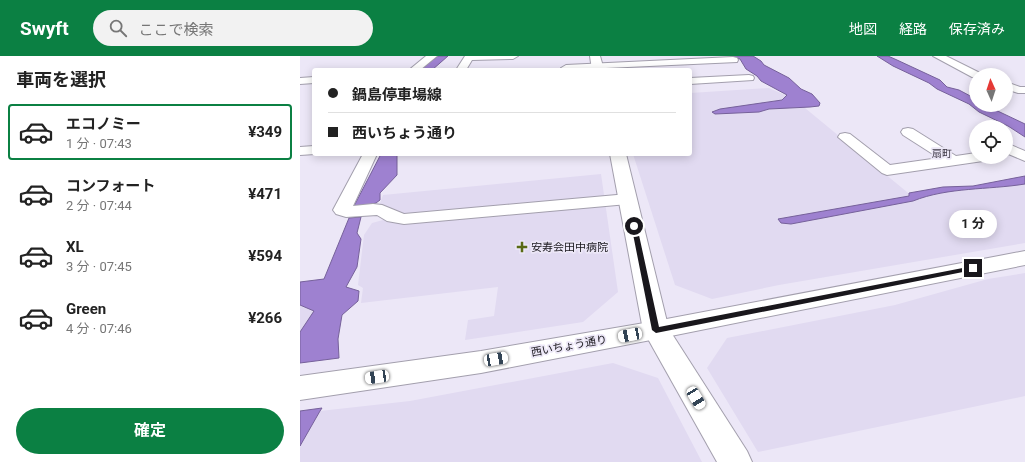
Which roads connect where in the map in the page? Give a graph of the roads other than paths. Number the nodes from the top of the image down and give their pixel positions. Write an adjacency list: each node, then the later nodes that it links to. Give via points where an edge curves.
1 (432, 56): 6 (street)
2 (938, 56): 9 (street)
3 (516, 58): 7 (street, via 469,58)
4 (733, 60): 5 (street)
5 (597, 64): 8 (street)
6 (417, 68)
7 (462, 68)
8 (566, 68)
9 (969, 72)
10 (749, 78): 13 (street)
11 (312, 80): 12 (street)
12 (300, 81)
13 (692, 81)
14 (1013, 87): 15 (street)
15 (1023, 91)
16 (908, 132): 23 (street)
17 (845, 137): 23 (street, via 887,170)
18 (312, 150): 19 (street)
19 (300, 151)
20 (369, 156): 24 (street, via 342,210 346,212 382,210 393,217 404,219)
21 (618, 156): 24 (main road)
22 (969, 159): 23 (street)
23 (953, 161)
24 (628, 199): 26 (main road)
25 (1025, 258): 26 (main road, 西いちょう通り)
26 (656, 330): 27 (main road, 西いちょう通り, via 481,362); 28 (main road)
27 (300, 388)
28 (735, 462)

